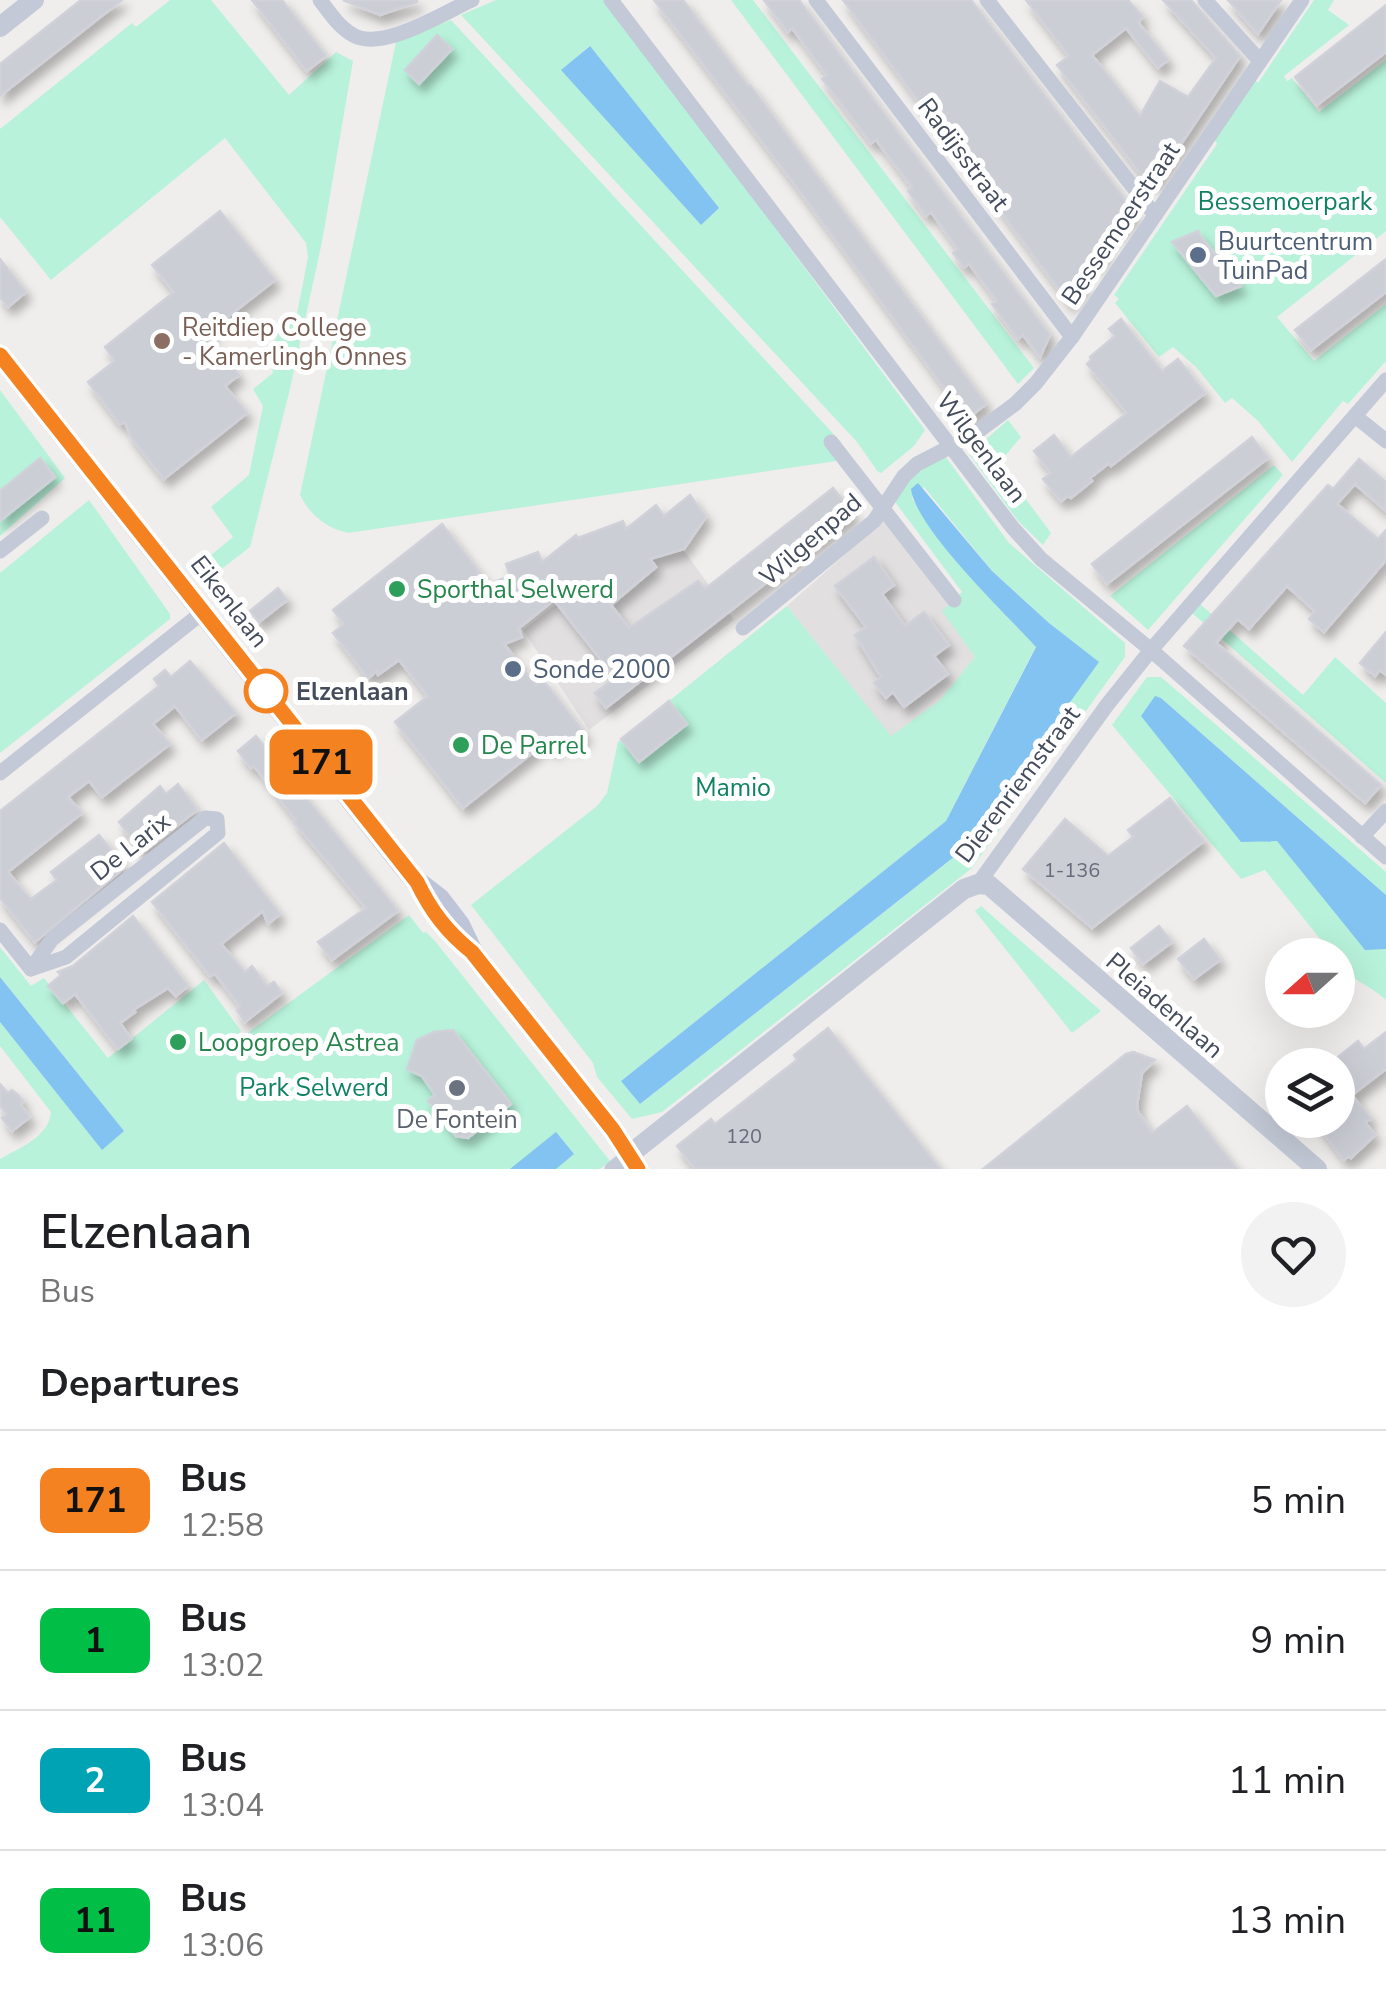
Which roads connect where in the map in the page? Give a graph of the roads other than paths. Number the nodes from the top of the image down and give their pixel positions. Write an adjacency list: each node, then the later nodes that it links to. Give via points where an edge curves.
1 (320, 0): 2 (street, via 340,25 366,40 389,38)
2 (472, 0)
3 (611, 0): 18 (street, Wilgenlaan)
4 (816, 0): 12 (street, Radijsstraat)
5 (988, 0): 11 (street)
6 (1204, 0): 10 (street)
7 (1302, 0): 10 (street, Bessemoerstraat)
8 (30, 1): 9 (street)
9 (0, 27)
10 (1260, 61): 11 (street, Bessemoerstraat)
11 (1155, 215): 12 (street, Bessemoerstraat)
12 (1072, 337): 18 (street, Bessemoerstraat, via 1015,404)
13 (0, 355): 23 (main road, Eikenlaan)
14 (1386, 380): 15 (street, Dierenriemstraat)
15 (1355, 416): 17 (street); 25 (street, Dierenriemstraat)
16 (832, 442): 19 (street)
17 (1386, 442)
18 (951, 448): 19 (street, Wilgenpad, via 917,464); 25 (street, Wilgenlaan, via 1040,559)
19 (884, 508): 22 (street); 24 (street, Wilgenpad)
20 (42, 518): 21 (street)
21 (0, 551)
22 (954, 600)
23 (203, 612): 26 (street); 33 (main road, Eikenlaan, via 417,882 459,925)
24 (742, 628)
25 (1151, 650): 28 (street, Wilgenlaan); 30 (street, Dierenriemstraat)
26 (0, 773)
27 (1386, 812): 28 (street)
28 (1362, 837): 29 (street, Wilgenlaan)
29 (1386, 857)
30 (978, 884): 33 (street, Dierenriemstraat, via 964,888); 34 (street, Pleiadenlaan, via 989,885)
31 (0, 930): 32 (street)
32 (31, 968): 32 (street, De Larix, via 66,957 218,833 217,820 206,818 52,939)
33 (626, 1164)
34 (1317, 1169)

